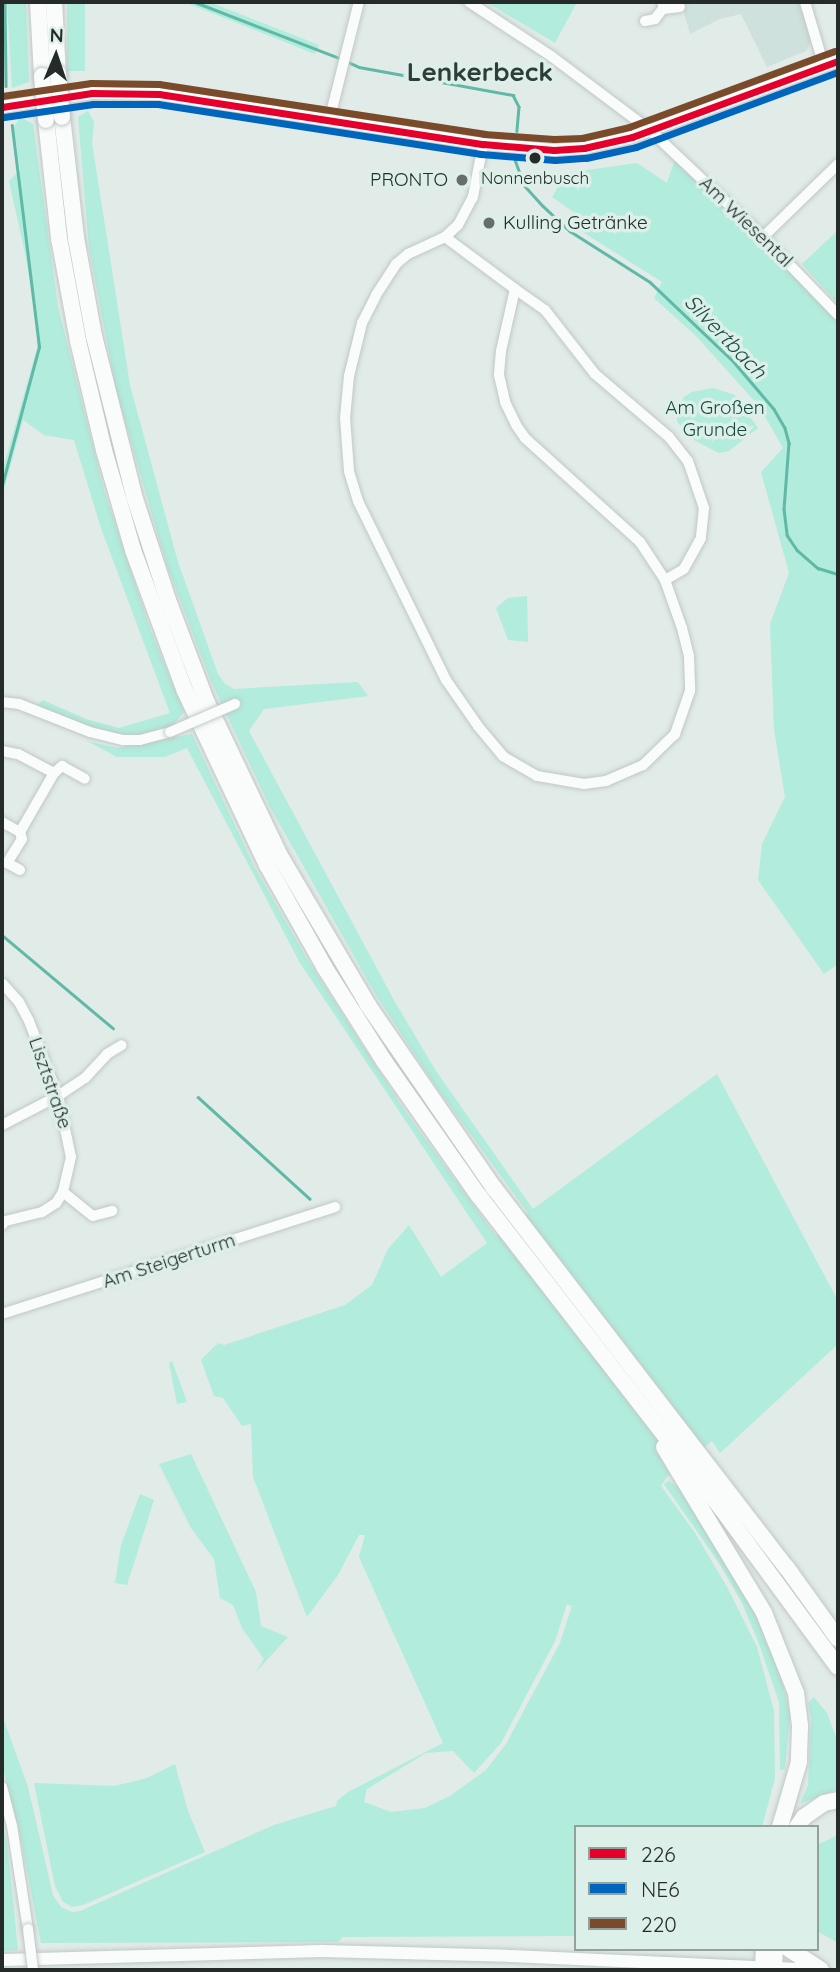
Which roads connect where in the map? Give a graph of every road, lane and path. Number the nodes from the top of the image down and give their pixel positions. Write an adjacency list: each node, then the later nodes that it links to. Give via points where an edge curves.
1 (38, 2): 11 (highway)
2 (54, 2): 11 (highway)
3 (359, 2): 13 (street)
4 (468, 2): 14 (street, Am Wiesental, via 551,56)
5 (805, 2): 10 (street)
6 (663, 5): 7 (street); 8 (street, via 655,19)
7 (680, 7)
8 (645, 21)
9 (838, 61): 10 (main road)
10 (824, 66): 14 (main road)
11 (50, 75): 40 (highway, bridge, via 46,120 59,238 104,450 151,601 217,764 298,922 384,1061 495,1217); 41 (highway, bridge, via 62,117 76,238 94,336 125,465 187,651 255,805 337,956 494,1188)
12 (2, 107): 13 (main road, via 129,92)
13 (329, 121): 15 (main road)
14 (651, 131): 15 (main road, via 583,148 527,150); 18 (street, Am Wiesental)
15 (483, 144): 17 (street, via 473,197 458,225)
16 (838, 164): 18 (street)
17 (445, 237): 19 (street); 21 (street, via 408,254 390,272 362,323 352,359 345,441 358,501 454,695 503,756 537,776 584,784 606,781 643,765 676,734 690,691 689,656)
18 (763, 237): 20 (street, Am Wiesental)
19 (515, 289): 21 (street, via 500,361 511,415 525,438 627,527); 21 (street, via 545,310 595,374 669,437 691,467 704,508 701,538 684,569)
20 (838, 315)
21 (665, 580)
22 (2, 702): 23 (street, bridge, via 19,704 106,737 140,740)
23 (235, 704)
24 (2, 751): 25 (street)
25 (54, 773): 26 (street, via 62,766); 28 (street)
26 (85, 779)
27 (2, 822): 28 (street)
28 (20, 832): 29 (street, via 22,839)
29 (5, 861): 30 (street)
30 (20, 870)
31 (2, 983): 33 (street, Lisztstraße, via 29,1021)
32 (122, 1045): 33 (street)
33 (58, 1096): 34 (street); 35 (street, Lisztstraße, via 71,1157)
34 (2, 1125)
35 (63, 1192): 37 (street, via 93,1216); 38 (street, via 42,1212 5,1221)
36 (335, 1207): 39 (street, Am Steigerturm)
37 (112, 1211)
38 (2, 1226)
39 (2, 1314)
40 (641, 1405): 44 (highway); 47 (highway, via 764,1613 796,1693 799,1762)
41 (787, 1568): 42 (highway); 43 (highway)
42 (838, 1622)
43 (838, 1639)
44 (838, 1667)
45 (2, 1787): 54 (street, bridge)
46 (838, 1800): 48 (highway, via 824,1803)
47 (781, 1825)
48 (798, 1825)
49 (764, 1951): 53 (highway)
50 (774, 1951): 53 (highway)
51 (792, 1951): 56 (highway)
52 (2, 1960): 53 (main road, via 322,1951)
53 (768, 1967): 55 (main road)
54 (33, 1970)
55 (814, 1970)
56 (821, 1970)

